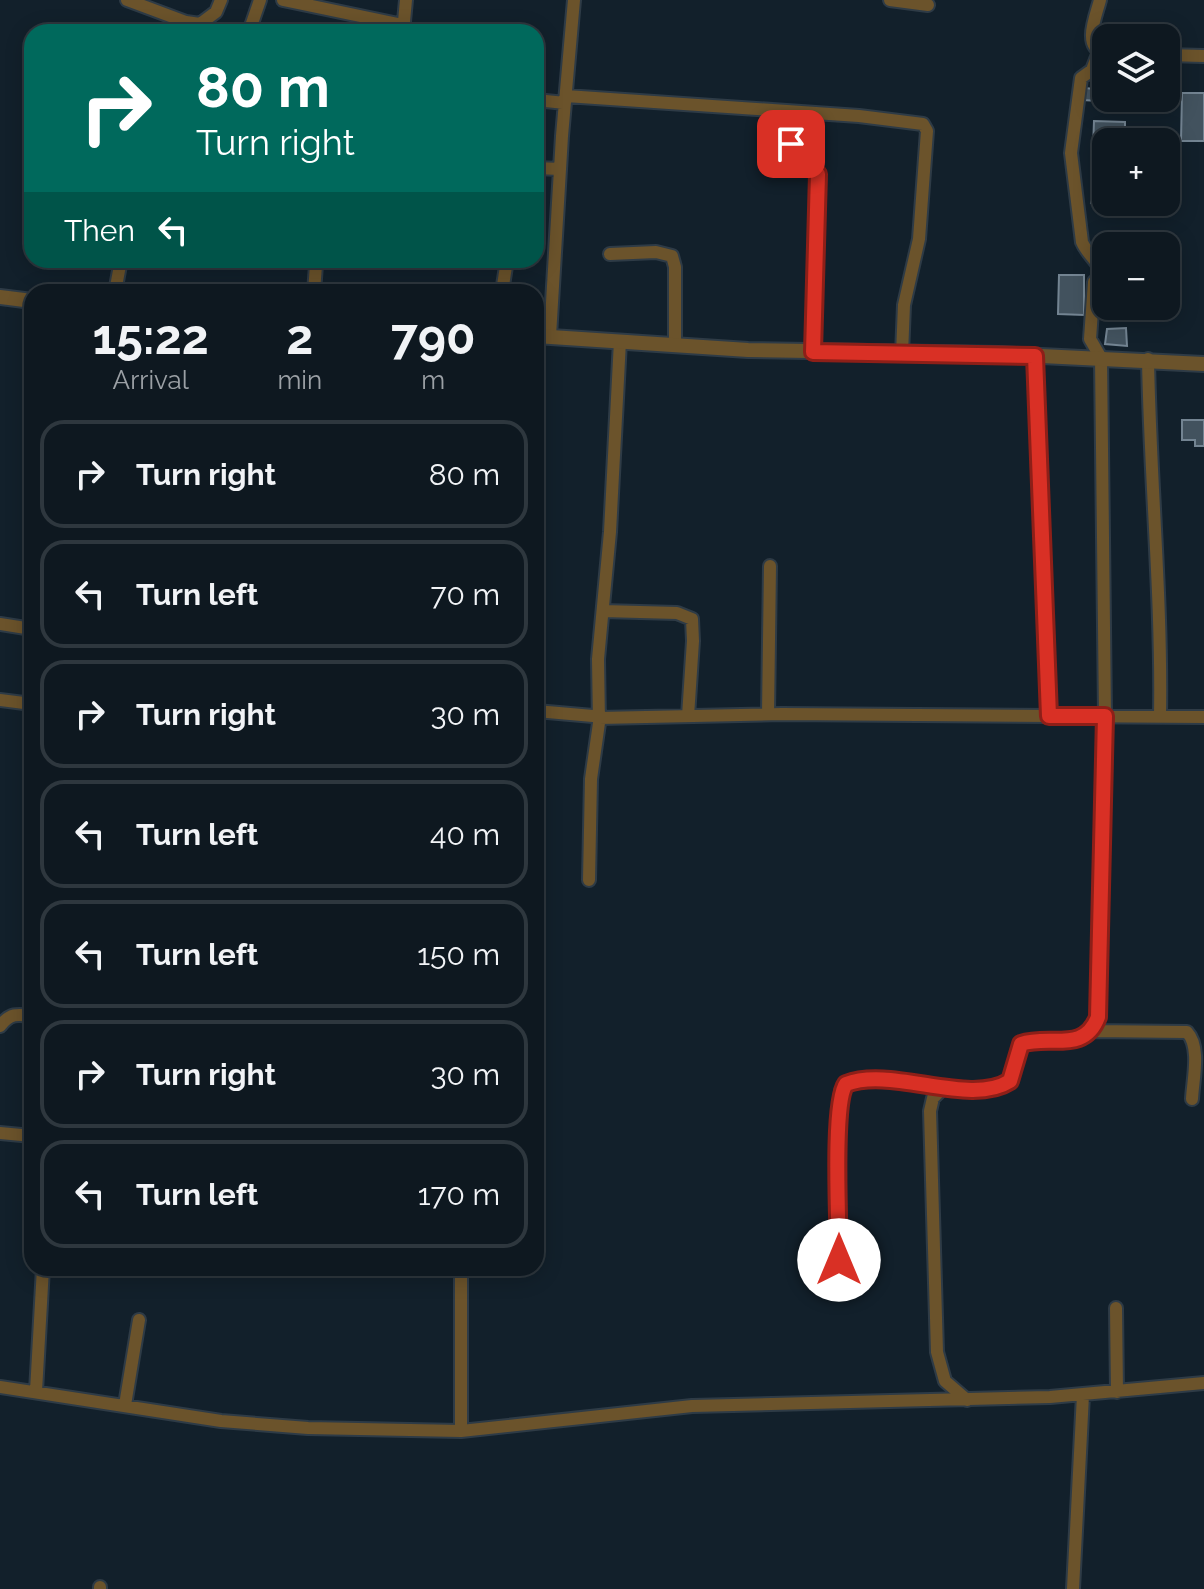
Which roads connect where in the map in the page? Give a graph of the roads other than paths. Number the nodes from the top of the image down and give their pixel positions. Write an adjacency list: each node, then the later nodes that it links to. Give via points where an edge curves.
1 (127, 0): 2 (street, via 200,24 216,12)
2 (221, 0)
3 (260, 0): 10 (street)
4 (283, 0): 11 (street)
5 (406, 0): 12 (street)
6 (574, 0): 17 (street)
7 (890, 0): 9 (street)
8 (1100, 0): 13 (street)
9 (928, 5)
10 (252, 24)
11 (382, 24)
12 (404, 24)
13 (1095, 24)
14 (1180, 55): 15 (street)
15 (1204, 56)
16 (1092, 70): 32 (street, via 1081,78 1071,153 1082,242 1103,274 1094,282 1090,339)
17 (566, 99): 18 (street); 19 (street); 21 (street)
18 (544, 100)
19 (793, 112): 29 (street, via 792,153 818,174); 30 (street, via 913,121 927,131 919,239 904,305)
20 (544, 168): 21 (street)
21 (560, 169): 25 (street)
22 (610, 254): 28 (street, via 672,256)
23 (0, 297): 24 (street)
24 (24, 300)
25 (544, 326)
26 (544, 336): 27 (street)
27 (620, 341): 28 (street); 36 (street)
28 (675, 346): 29 (street)
29 (813, 352): 30 (street)
30 (902, 354): 31 (street)
31 (1035, 356): 32 (street); 45 (street)
32 (1101, 358): 33 (street); 46 (street)
33 (1148, 359): 34 (street); 47 (street)
34 (1204, 364)
35 (770, 566): 42 (street)
36 (603, 611): 43 (street); 44 (street, via 677,613 692,619)
37 (0, 624): 38 (street)
38 (24, 628)
39 (0, 700): 40 (street)
40 (24, 703)
41 (544, 712): 43 (street)
42 (768, 714): 44 (street); 45 (street)
43 (599, 716): 44 (street); 49 (street, via 591,779)
44 (688, 716)
45 (1049, 716): 46 (street)
46 (1105, 716): 47 (street); 52 (street, via 1098,1017)
47 (1160, 716): 48 (street)
48 (1204, 717)
49 (589, 880)
50 (24, 1016): 51 (street, via 8,1016)
51 (0, 1026)
52 (1091, 1031): 53 (street, via 1077,1039 1021,1044 1010,1081 1003,1086); 54 (street, via 1187,1032 1195,1057)
53 (944, 1087): 59 (street, via 868,1079 846,1084 841,1091); 67 (street, via 930,1111 937,1352 945,1381)
54 (1192, 1099)
55 (0, 1133): 56 (street)
56 (24, 1138)
57 (43, 1276): 64 (street)
58 (461, 1276): 69 (street)
59 (838, 1286)
60 (1116, 1308): 65 (street)
61 (139, 1320): 68 (street)
62 (1204, 1383): 65 (street)
63 (0, 1387): 64 (street)
64 (36, 1391): 68 (street)
65 (1117, 1392): 66 (street)
66 (1083, 1395): 67 (street); 70 (street)
67 (967, 1400): 69 (street, via 692,1406)
68 (125, 1405): 69 (street, via 290,1427)
69 (461, 1431)
70 (1073, 1589)

